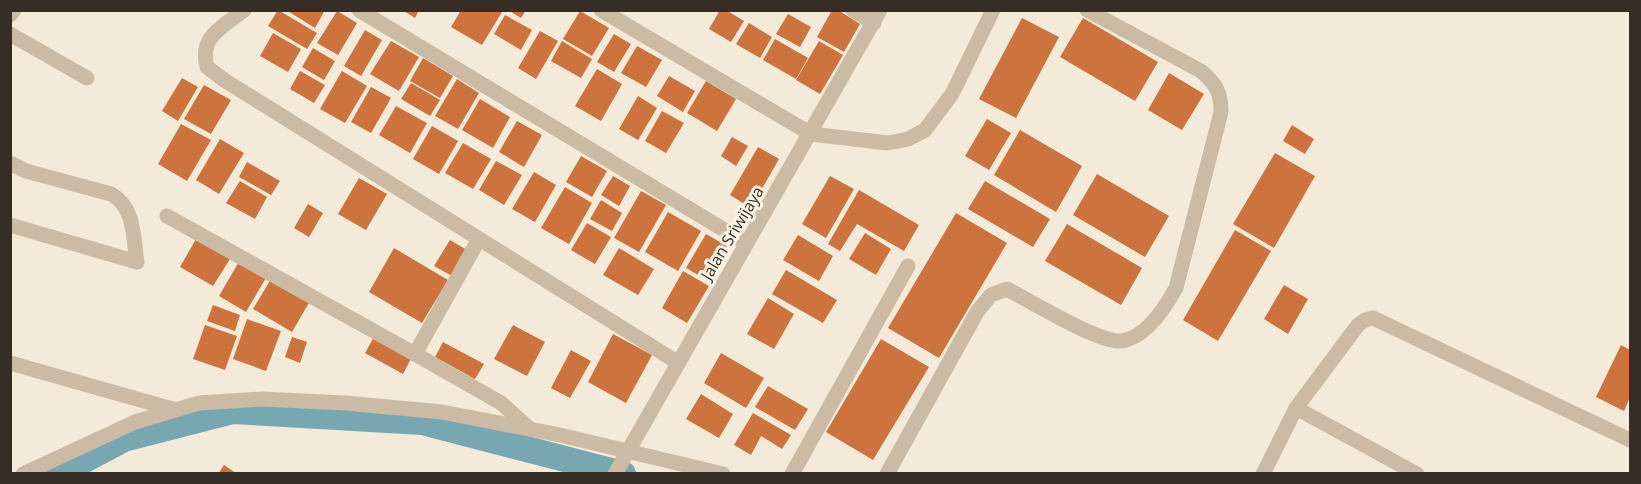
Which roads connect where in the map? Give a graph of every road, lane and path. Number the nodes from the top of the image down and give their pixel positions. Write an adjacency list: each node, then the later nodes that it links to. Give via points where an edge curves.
1 (14, 10): 8 (street)
2 (244, 10): 16 (street, via 208,39 207,67)
3 (359, 10): 17 (street)
4 (601, 10): 12 (street)
5 (853, 10): 9 (street)
6 (993, 10): 12 (street, via 952,94 925,130 888,143)
7 (1088, 10): 30 (street, via 1201,71 1215,83 1221,96 1221,112 1176,288 1153,321 1131,338 1119,341 1095,335 1007,289 991,295 977,312)
8 (10, 15)
9 (877, 17): 12 (street, Jalan Sriwijaya)
10 (10, 34): 11 (street)
11 (87, 78)
12 (811, 134): 17 (street, Jalan Sriwijaya)
13 (10, 163): 15 (street, via 123,200 137,262)
14 (168, 216): 19 (street)
15 (10, 225)
16 (479, 239): 19 (street); 20 (street)
17 (746, 243): 20 (street, Jalan Sriwijaya)
18 (908, 266): 29 (street)
19 (415, 354): 24 (street, via 501,403)
20 (677, 362): 26 (street, Jalan Sriwijaya)
21 (10, 363): 23 (street)
22 (1296, 408): 25 (street, via 1358,325 1373,318); 31 (street); 32 (street)
23 (176, 410): 24 (street, via 199,403 262,399 345,403 442,412); 27 (street, via 135,422)
24 (531, 430): 26 (street)
25 (1630, 440)
26 (620, 463): 28 (street)
27 (23, 474)
28 (723, 474)
29 (792, 474)
30 (887, 474)
31 (1263, 474)
32 (1417, 474)

